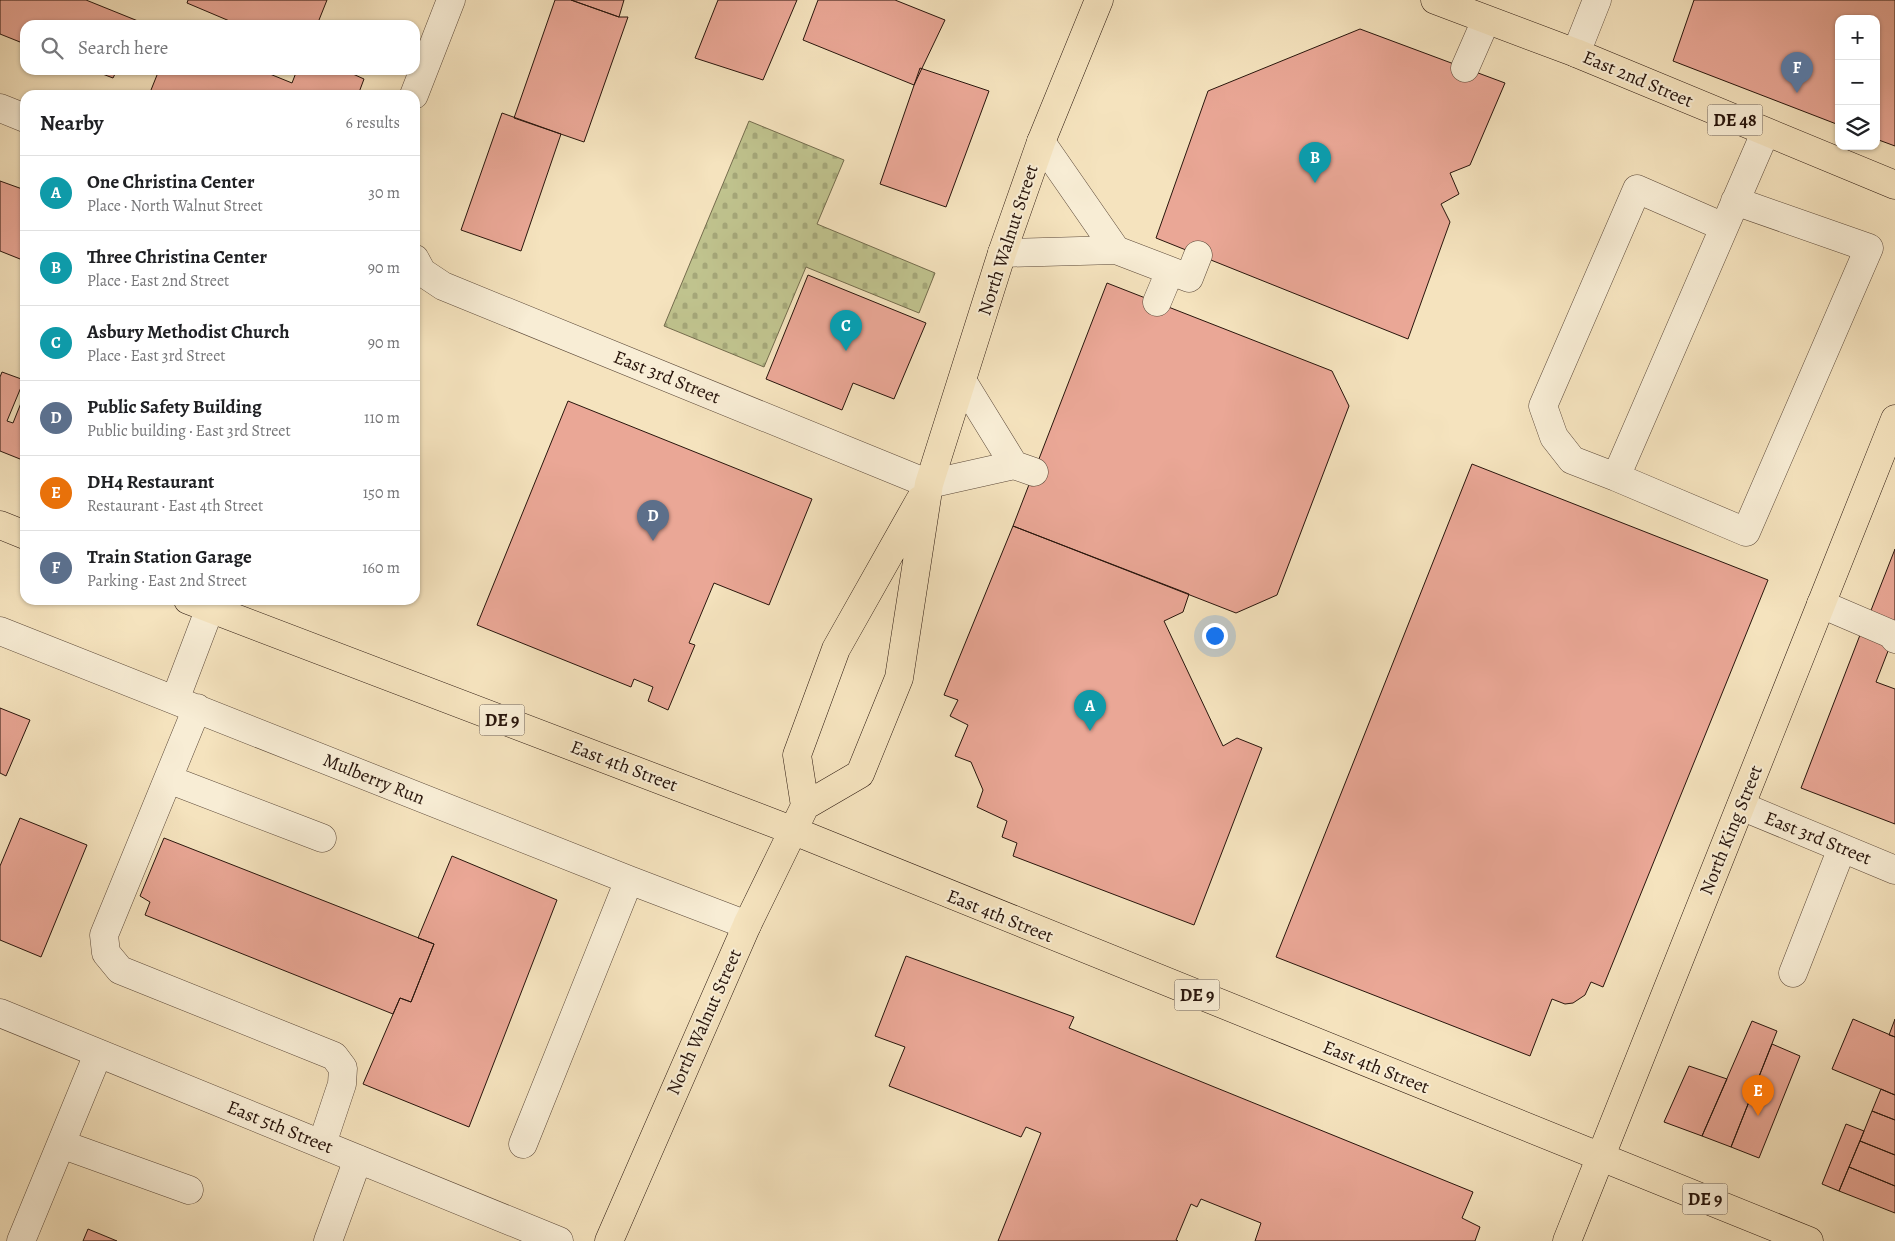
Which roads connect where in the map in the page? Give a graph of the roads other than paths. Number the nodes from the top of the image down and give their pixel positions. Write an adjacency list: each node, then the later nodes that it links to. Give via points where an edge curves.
1 (451, 0): 8 (street)
2 (1099, 0): 12 (main road, North Walnut Street)
3 (1435, 0): 5 (main road, East 2nd Street / DE 48)
4 (1597, 0): 6 (street)
5 (1486, 20): 6 (main road, East 2nd Street / DE 48); 7 (street)
6 (1576, 53): 11 (main road, East 2nd Street / DE 48)
7 (1465, 68)
8 (416, 90)
9 (0, 108): 10 (street)
10 (20, 116)
11 (1765, 133): 13 (main road, East 2nd Street / DE 48); 14 (street)
12 (1041, 142): 16 (street); 17 (main road, North Walnut Street)
13 (1895, 185)
14 (1735, 201): 15 (street); 24 (street, via 1869,248 1746,532)
15 (1724, 226): 24 (street); 24 (street, via 1637,189 1543,406 1554,437 1572,460)
16 (1116, 250): 17 (street); 20 (street)
17 (1002, 253): 22 (main road, North Walnut Street)
18 (1198, 255): 20 (street, via 1189,278)
19 (420, 268): 25 (street, East 3rd Street, via 442,286)
20 (1170, 271): 21 (street)
21 (1158, 302)
22 (963, 382): 25 (main road, North Walnut Street); 25 (street, via 1024,469)
23 (1894, 424): 28 (main road, North King Street)
24 (1616, 477)
25 (929, 484): 35 (main road, North Walnut Street, via 836,649 797,755); 35 (main road, North Walnut Street, via 899,678 860,774)
26 (0, 525): 27 (main road)
27 (20, 533)
28 (1821, 604): 32 (street, via 1891,634); 36 (main road, North King Street)
29 (204, 605): 33 (street)
30 (209, 605): 37 (main road, East 4th Street / DE 9)
31 (0, 632): 33 (street, Mulberry Run)
32 (1895, 639)
33 (186, 704): 34 (street); 41 (street, Mulberry Run)
34 (168, 779): 38 (street); 47 (street, via 104,935 106,953 120,970 334,1056 343,1068 342,1084)
35 (805, 806): 37 (main road, North Walnut Street)
36 (1741, 806): 39 (street, East 3rd Street); 49 (main road, North King Street)
37 (794, 831): 42 (main road, North Walnut Street); 49 (main road, East 4th Street / DE 9)
38 (322, 838)
39 (1842, 848): 40 (street, East 3rd Street); 43 (street)
40 (1895, 870)
41 (629, 880): 42 (street, Mulberry Run); 48 (street)
42 (747, 925): 55 (main road, North Walnut Street)
43 (1793, 973)
44 (0, 1013): 45 (street, East 5th Street)
45 (98, 1054): 46 (street); 47 (street, East 5th Street)
46 (61, 1144): 51 (street); 52 (street)
47 (322, 1144): 50 (street, East 5th Street)
48 (523, 1144)
49 (1600, 1157): 56 (main road, North King Street); 57 (main road, East 4th Street / DE 9)
50 (358, 1159): 53 (street); 54 (street, East 5th Street)
51 (189, 1190)
52 (22, 1241)
53 (328, 1241)
54 (559, 1241)
55 (609, 1241)
56 (1566, 1241)
57 (1809, 1241)

